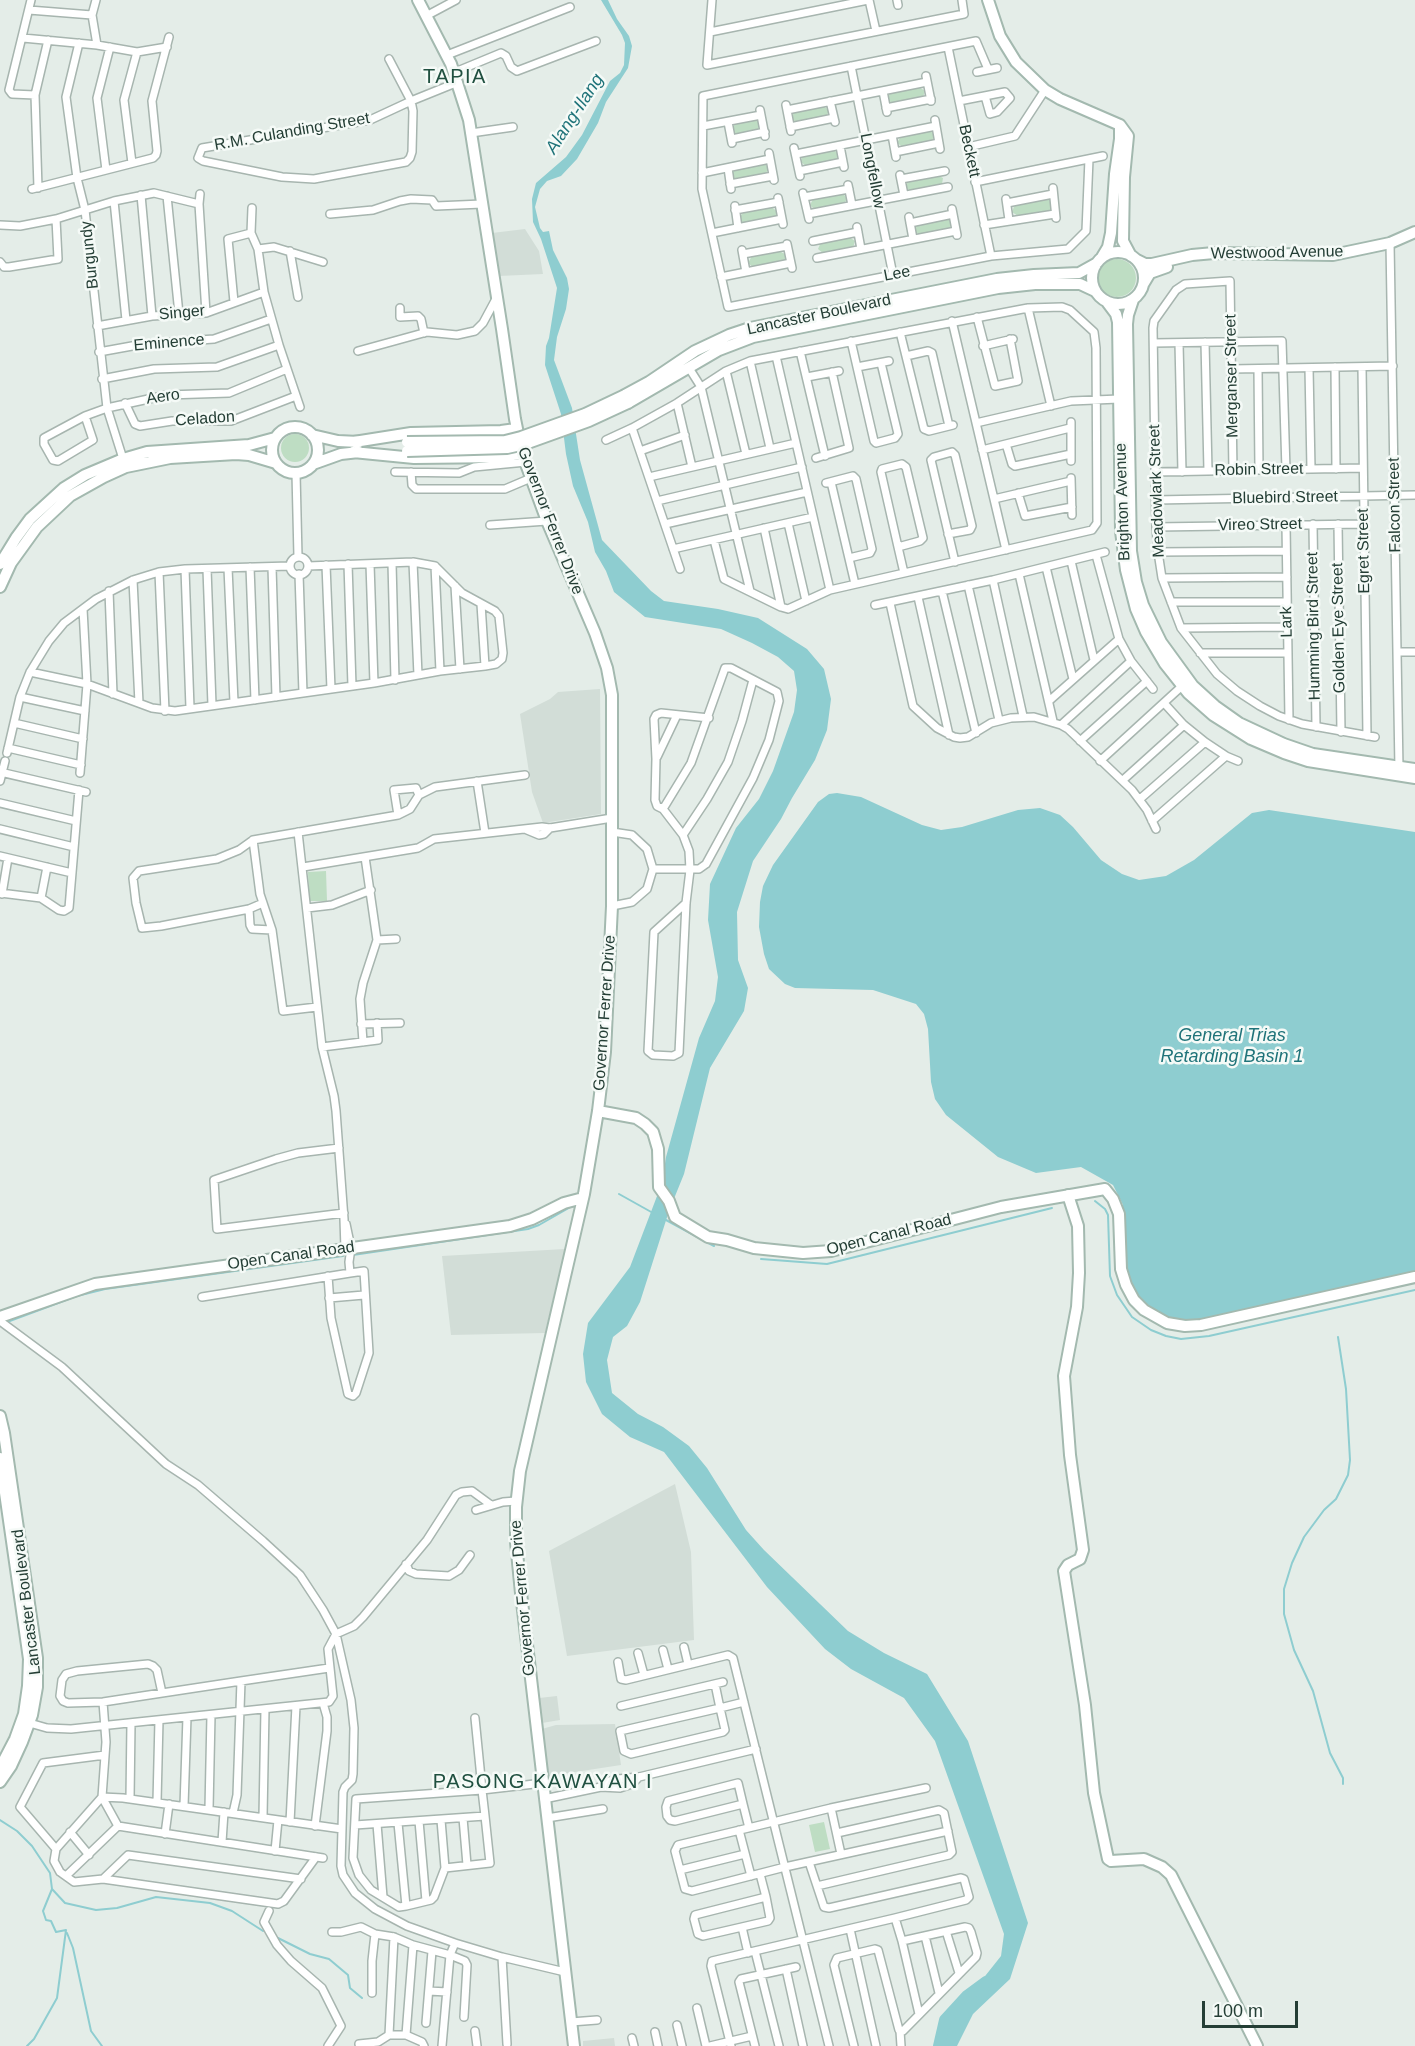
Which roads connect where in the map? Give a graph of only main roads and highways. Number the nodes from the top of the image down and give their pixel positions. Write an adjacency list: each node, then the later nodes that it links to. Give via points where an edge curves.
1 (418, 0): 14 (main road, Governor Ferrer Drive, via 457,77 471,133)
2 (988, 0): 3 (main road, via 1000,36 1016,62 1045,90)
3 (1120, 125): 7 (main road, via 1129,140 1123,241); 8 (main road, via 1112,233)
4 (1415, 232): 6 (main road, Westwood Avenue)
5 (1415, 240): 6 (main road, Westwood Avenue)
6 (1391, 247): 7 (main road, Westwood Avenue, via 1333,255 1214,253 1152,264); 9 (main road, Westwood Avenue, via 1333,260 1193,261 1150,273)
7 (1134, 258): 8 (main road, via 1116,252); 9 (main road, via 1142,267)
8 (1099, 260): 10 (main road, via 1091,277); 13 (main road, Lancaster Boulevard, via 1079,273 997,279 750,328 695,351)
9 (1144, 283): 11 (main road)
10 (1095, 291): 12 (main road); 13 (main road, Lancaster Boulevard, via 1080,284 998,288 753,337 719,350)
11 (1133, 300): 12 (main road, via 1120,305); 25 (main road, Brighton Avenue, via 1127,324 1131,551 1143,605 1161,642 1193,686 1239,723 1313,754)
12 (1107, 303): 25 (main road, Brighton Avenue, via 1118,322 1121,531 1128,585 1146,632 1165,664 1181,687 1213,715 1284,753 1308,761)
13 (626, 399): 17 (main road, Lancaster Boulevard, bridge, via 589,421 507,448)
14 (516, 429): 17 (main road, via 411,433); 18 (main road, Governor Ferrer Drive)
15 (312, 435): 16 (main road, via 302,428 293,428); 17 (main road, Lancaster Boulevard); 21 (main road, via 318,449)
16 (275, 438): 19 (main road, via 249,445 147,452); 20 (main road, via 272,451)
17 (354, 447): 18 (main road, via 414,458); 21 (main road, Lancaster Boulevard)
18 (524, 458): 27 (main road, Governor Ferrer Drive, via 595,633 612,695 612,906)
19 (124, 463): 20 (main road, via 236,454); 22 (main road, via 85,475 48,501 30,519); 23 (main road, via 53,510 24,543)
20 (276, 463): 21 (main road, via 296,473)
21 (313, 464)
22 (0, 564)
23 (0, 587)
24 (1415, 769): 25 (main road, Brighton Avenue)
25 (1398, 771): 26 (main road, Brighton Avenue)
26 (1415, 778)
27 (598, 1111): 28 (main road, Open Canal Road, via 636,1118 649,1127 658,1144 659,1187 675,1217 708,1237 754,1248 813,1253 843,1248 1001,1207); 29 (main road, Governor Ferrer Drive)
28 (1068, 1195): 30 (main road, Open Canal Road, via 1105,1196 1116,1205 1122,1269 1128,1289 1148,1313 1172,1324 1208,1324); 38 (main road, via 1078,1226 1079,1273 1064,1376 1083,1550 1080,1559 1068,1564 1064,1571 1094,1793 1108,1859 1143,1859 1171,1875)
29 (583, 1198): 31 (main road, Open Canal Road, via 510,1226 95,1284); 37 (main road, Governor Ferrer Drive, via 516,1501 519,1573)
30 (1415, 1277)
31 (0, 1319)
32 (0, 1416): 34 (main road, Lancaster Boulevard, via 38,1658 37,1688)
33 (0, 1458): 34 (main road, Lancaster Boulevard, via 29,1659)
34 (25, 1722): 35 (main road, Lancaster Boulevard); 36 (main road, Lancaster Boulevard, via 11,1766)
35 (0, 1768)
36 (0, 1782)
37 (574, 2046)
38 (1257, 2046)

